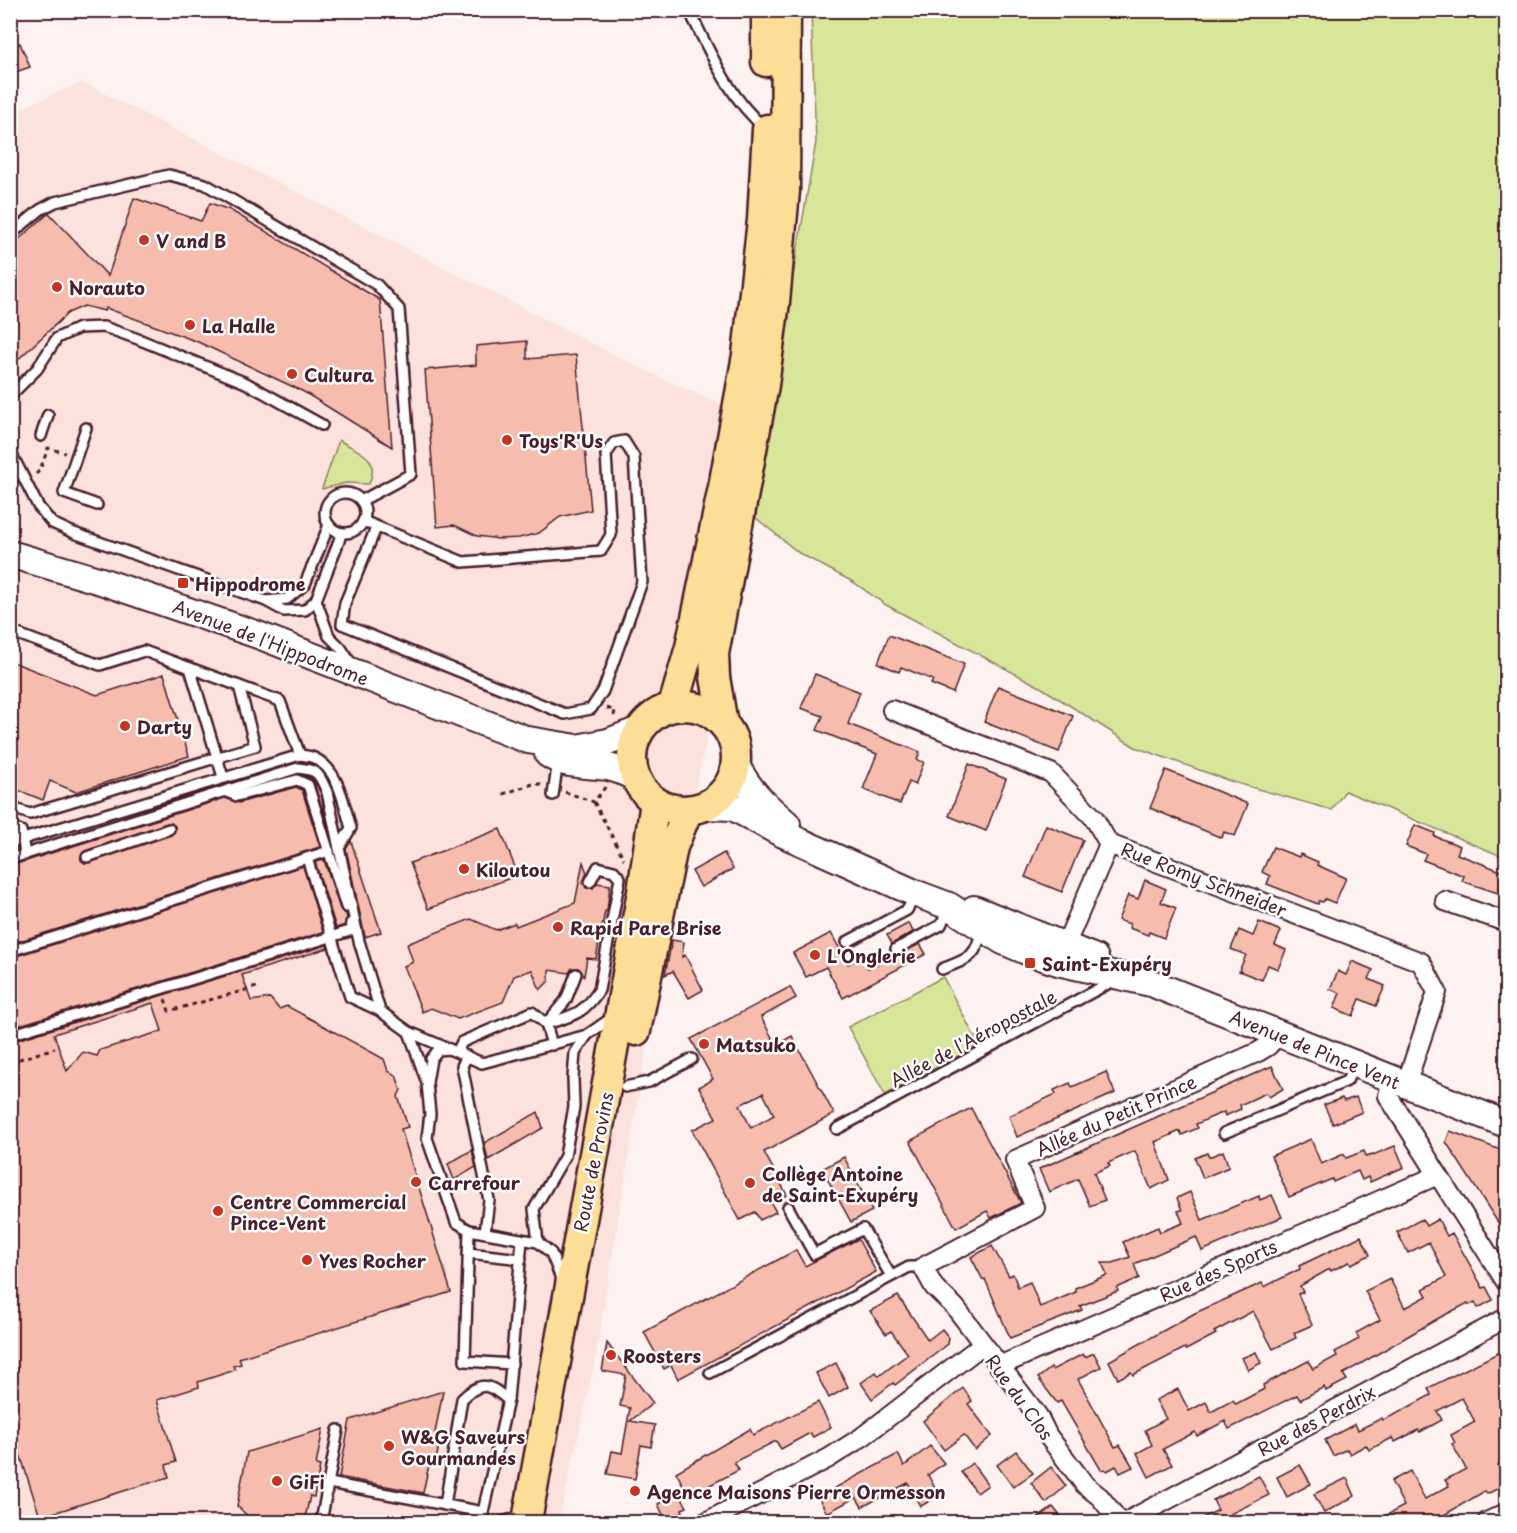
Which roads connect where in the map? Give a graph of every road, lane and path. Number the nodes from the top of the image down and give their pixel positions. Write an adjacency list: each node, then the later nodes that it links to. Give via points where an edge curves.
1 (689, 10): 4 (lane, via 730,89 749,115)
2 (766, 10): 4 (main road)
3 (786, 10): 31 (main road, via 785,191 775,302 762,397 714,654)
4 (767, 129): 29 (main road, via 754,311 741,396 690,647)
5 (10, 235): 15 (lane, via 55,202 169,175 205,184 377,285 399,309 411,474)
6 (10, 396): 8 (lane, via 37,369 57,338 79,328 104,327 246,383)
7 (48, 415): 10 (lane)
8 (322, 425)
9 (86, 428): 12 (lane)
10 (41, 436)
11 (10, 451): 13 (lane)
12 (76, 457): 13 (path, via 48,448 40,470); 16 (lane, via 64,493)
13 (27, 483): 14 (path); 23 (lane, via 51,523)
14 (10, 498)
15 (361, 501): 17 (lane); 18 (lane, via 343,493 331,499 325,512)
16 (97, 505)
17 (363, 521): 19 (lane); 20 (lane, via 354,531)
18 (329, 525): 20 (lane); 23 (lane, via 305,584 287,599)
19 (376, 528): 28 (lane, via 345,603 342,624 565,714 591,709); 28 (lane, via 463,562 602,550 611,535 606,454 614,443 624,441 634,457 642,582 603,691)
20 (341, 533): 22 (lane)
21 (10, 554): 26 (main road, Avenue de l'Hippodrome, via 258,635)
22 (316, 600): 23 (lane, via 305,610 284,611); 26 (lane, via 329,636)
23 (266, 601)
24 (10, 631): 25 (lane, via 100,665 144,651)
25 (190, 668): 27 (lane); 35 (lane)
26 (358, 675): 33 (main road, Avenue de l'Hippodrome)
27 (239, 686): 34 (lane, via 280,701); 35 (lane, via 255,746)
28 (595, 703): 32 (path, via 615,711)
29 (672, 706): 31 (main road, via 700,707); 32 (main road)
30 (892, 710): 49 (street, Rue Romy Schneider, via 1051,773 1094,818)
31 (723, 723): 37 (main road, via 731,736)
32 (625, 728): 33 (main road, Avenue de l'Hippodrome, via 608,742 577,748); 39 (main road, via 633,747)
33 (528, 740): 36 (main road, Avenue de l'Hippodrome)
34 (300, 755): 38 (lane); 50 (lane, via 326,766 339,788 351,828)
35 (217, 757): 38 (lane); 44 (lane, via 30,814)
36 (558, 761): 39 (main road, Avenue de l'Hippodrome, via 610,768); 41 (lane)
37 (736, 765): 45 (main road, via 720,796); 51 (main road, Avenue de Pince Vent, via 761,801)
38 (223, 777): 48 (lane)
39 (635, 777): 42 (main road)
40 (227, 792): 50 (lane, via 298,768 310,769 318,773 327,792); 52 (lane, via 237,796 297,780 308,785); 53 (lane)
41 (553, 795)
42 (655, 801): 45 (main road, via 671,808); 73 (main road, Route de Provins)
43 (594, 802): 57 (path)
44 (10, 807)
45 (697, 808): 51 (main road, Avenue de Pince Vent, via 733,807 781,834); 89 (main road, Route de Provins, via 673,847)
46 (10, 827): 53 (lane, via 21,831)
47 (168, 829): 54 (lane)
48 (10, 843)
49 (1109, 843): 65 (street); 87 (street, Rue Romy Schneider, via 1421,962 1437,992)
50 (339, 848): 74 (lane, via 359,941)
51 (821, 850): 59 (main road, Avenue de Pince Vent)
52 (329, 851): 55 (lane); 72 (lane, via 353,930)
53 (25, 855): 56 (lane)
54 (87, 857)
55 (307, 858): 67 (lane); 74 (lane, via 350,997)
56 (10, 859)
57 (626, 862)
58 (590, 882): 75 (lane, via 598,867 614,871 620,878 599,990 591,1004 579,1013)
59 (916, 894): 61 (main road, Avenue de Pince Vent); 64 (lane, via 907,910)
60 (1445, 901): 62 (street)
61 (950, 906): 63 (main road, Avenue de Pince Vent); 65 (main road, Avenue de Pince Vent, via 976,909); 66 (lane, via 940,925)
62 (1506, 922)
63 (981, 927): 68 (lane, via 979,946 968,957); 70 (main road, Avenue de Pince Vent, via 1032,953)
64 (848, 942)
65 (1065, 946): 70 (main road, Avenue de Pince Vent, via 1115,966)
66 (896, 949)
67 (10, 951)
68 (942, 969)
69 (576, 974): 75 (lane, via 566,1000)
70 (1123, 975): 79 (main road, Avenue de Pince Vent); 91 (lane, Allée de l'Aéropostale)
71 (257, 987): 72 (path, via 169,1011)
72 (162, 988): 77 (lane)
73 (620, 1008): 78 (lane); 104 (main road, Route de Provins)
74 (380, 1011): 76 (lane)
75 (546, 1024): 80 (lane); 82 (lane, via 532,1012 462,1042)
76 (409, 1032): 82 (lane); 88 (lane)
77 (10, 1035)
78 (587, 1035): 80 (lane); 98 (lane, via 575,1053 574,1107 565,1156 534,1209)
79 (1278, 1035): 86 (main road, Avenue de Pince Vent); 101 (street, Allée du Petit Prince, via 1258,1052 1015,1160 1035,1208)
80 (552, 1045): 83 (lane, via 482,1063)
81 (55, 1048): 85 (path)
82 (453, 1051): 83 (lane); 88 (lane, via 438,1050 431,1059)
83 (467, 1056): 96 (lane, via 462,1066 489,1200)
84 (692, 1059): 89 (lane, via 649,1082)
85 (10, 1062)
86 (1355, 1065): 87 (main road, Avenue de Pince Vent); 92 (lane, via 1347,1081)
87 (1399, 1082): 90 (main road, Avenue de Pince Vent); 93 (street, via 1388,1096)
88 (426, 1083): 95 (lane, via 430,1114 426,1138 456,1222)
89 (625, 1087): 116 (main road, Route de Provins, via 572,1365)
90 (1506, 1124)
91 (837, 1129)
92 (1224, 1133)
93 (1438, 1175): 103 (street); 108 (street, Rue des Sports)
94 (788, 1207): 102 (lane, via 814,1254 863,1229)
95 (469, 1230): 96 (lane); 99 (lane)
96 (485, 1232): 97 (lane)
97 (522, 1240): 98 (lane); 100 (lane)
98 (538, 1242): 104 (lane, via 551,1252)
99 (468, 1253): 100 (lane); 107 (lane, via 465,1361)
100 (521, 1259): 107 (lane)
101 (923, 1267): 102 (lane, via 909,1267); 106 (street, Rue du Clos, via 934,1287 955,1307)
102 (891, 1276): 109 (lane)
103 (1506, 1282)
104 (568, 1296): 116 (main road, Route de Provins)
105 (1506, 1318): 120 (street, Rue des Perdrix)
106 (982, 1345): 108 (street, Rue du Clos); 118 (street, via 862,1437)
107 (512, 1364): 110 (lane)
108 (999, 1366): 119 (street, Rue du Clos, via 1085,1485)
109 (710, 1373)
110 (508, 1400): 113 (lane, via 493,1387 483,1386 462,1399); 115 (lane)
111 (338, 1430): 112 (lane)
112 (329, 1483): 113 (lane); 117 (lane)
113 (445, 1505): 115 (lane)
114 (1506, 1514): 121 (street)
115 (483, 1517)
116 (526, 1521)
117 (321, 1522)
118 (706, 1522)
119 (1120, 1522)
120 (1126, 1522)
121 (1487, 1522)

